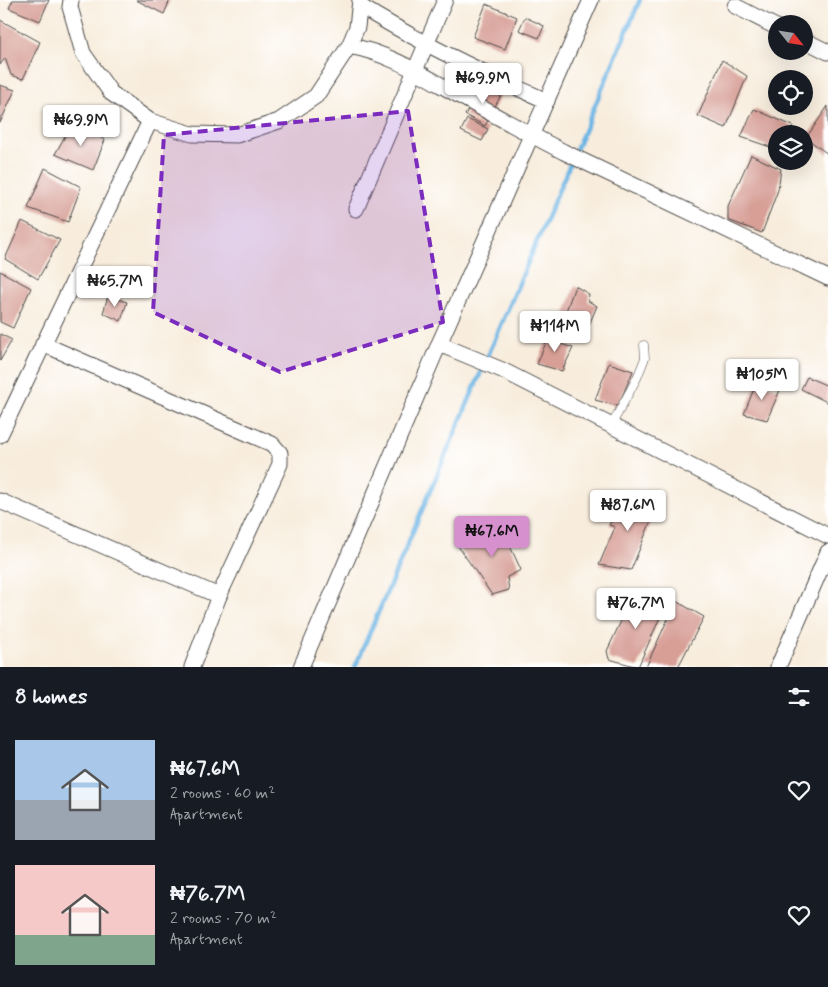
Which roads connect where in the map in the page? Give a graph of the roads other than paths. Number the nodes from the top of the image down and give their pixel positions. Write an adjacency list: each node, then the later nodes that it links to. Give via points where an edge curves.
1 (71, 0): 13 (street, via 70,7 83,53 111,93)
2 (445, 0): 7 (street)
3 (591, 0): 12 (street)
4 (360, 3): 7 (street); 9 (street, via 357,26)
5 (735, 6): 6 (street)
6 (768, 23)
7 (425, 44): 11 (street); 12 (street)
8 (813, 44): 10 (street)
9 (349, 46): 11 (street, via 369,50); 13 (street, via 316,96 279,121 228,135 192,134)
10 (828, 52)
11 (414, 70): 14 (street); 15 (street)
12 (547, 101): 14 (street)
13 (150, 121): 17 (street)
14 (532, 136): 16 (street); 18 (street)
15 (356, 209)
16 (828, 278)
17 (43, 344): 21 (street); 25 (street, via 272,444 280,453 280,464)
18 (440, 344): 20 (street, via 502,370); 27 (street)
19 (644, 345): 20 (lane, via 645,358 637,378)
20 (611, 426): 23 (street)
21 (0, 435)
22 (0, 501): 25 (street)
23 (828, 536)
24 (828, 552): 28 (street)
25 (219, 596): 26 (street)
26 (192, 667)
27 (301, 667)
28 (778, 667)

